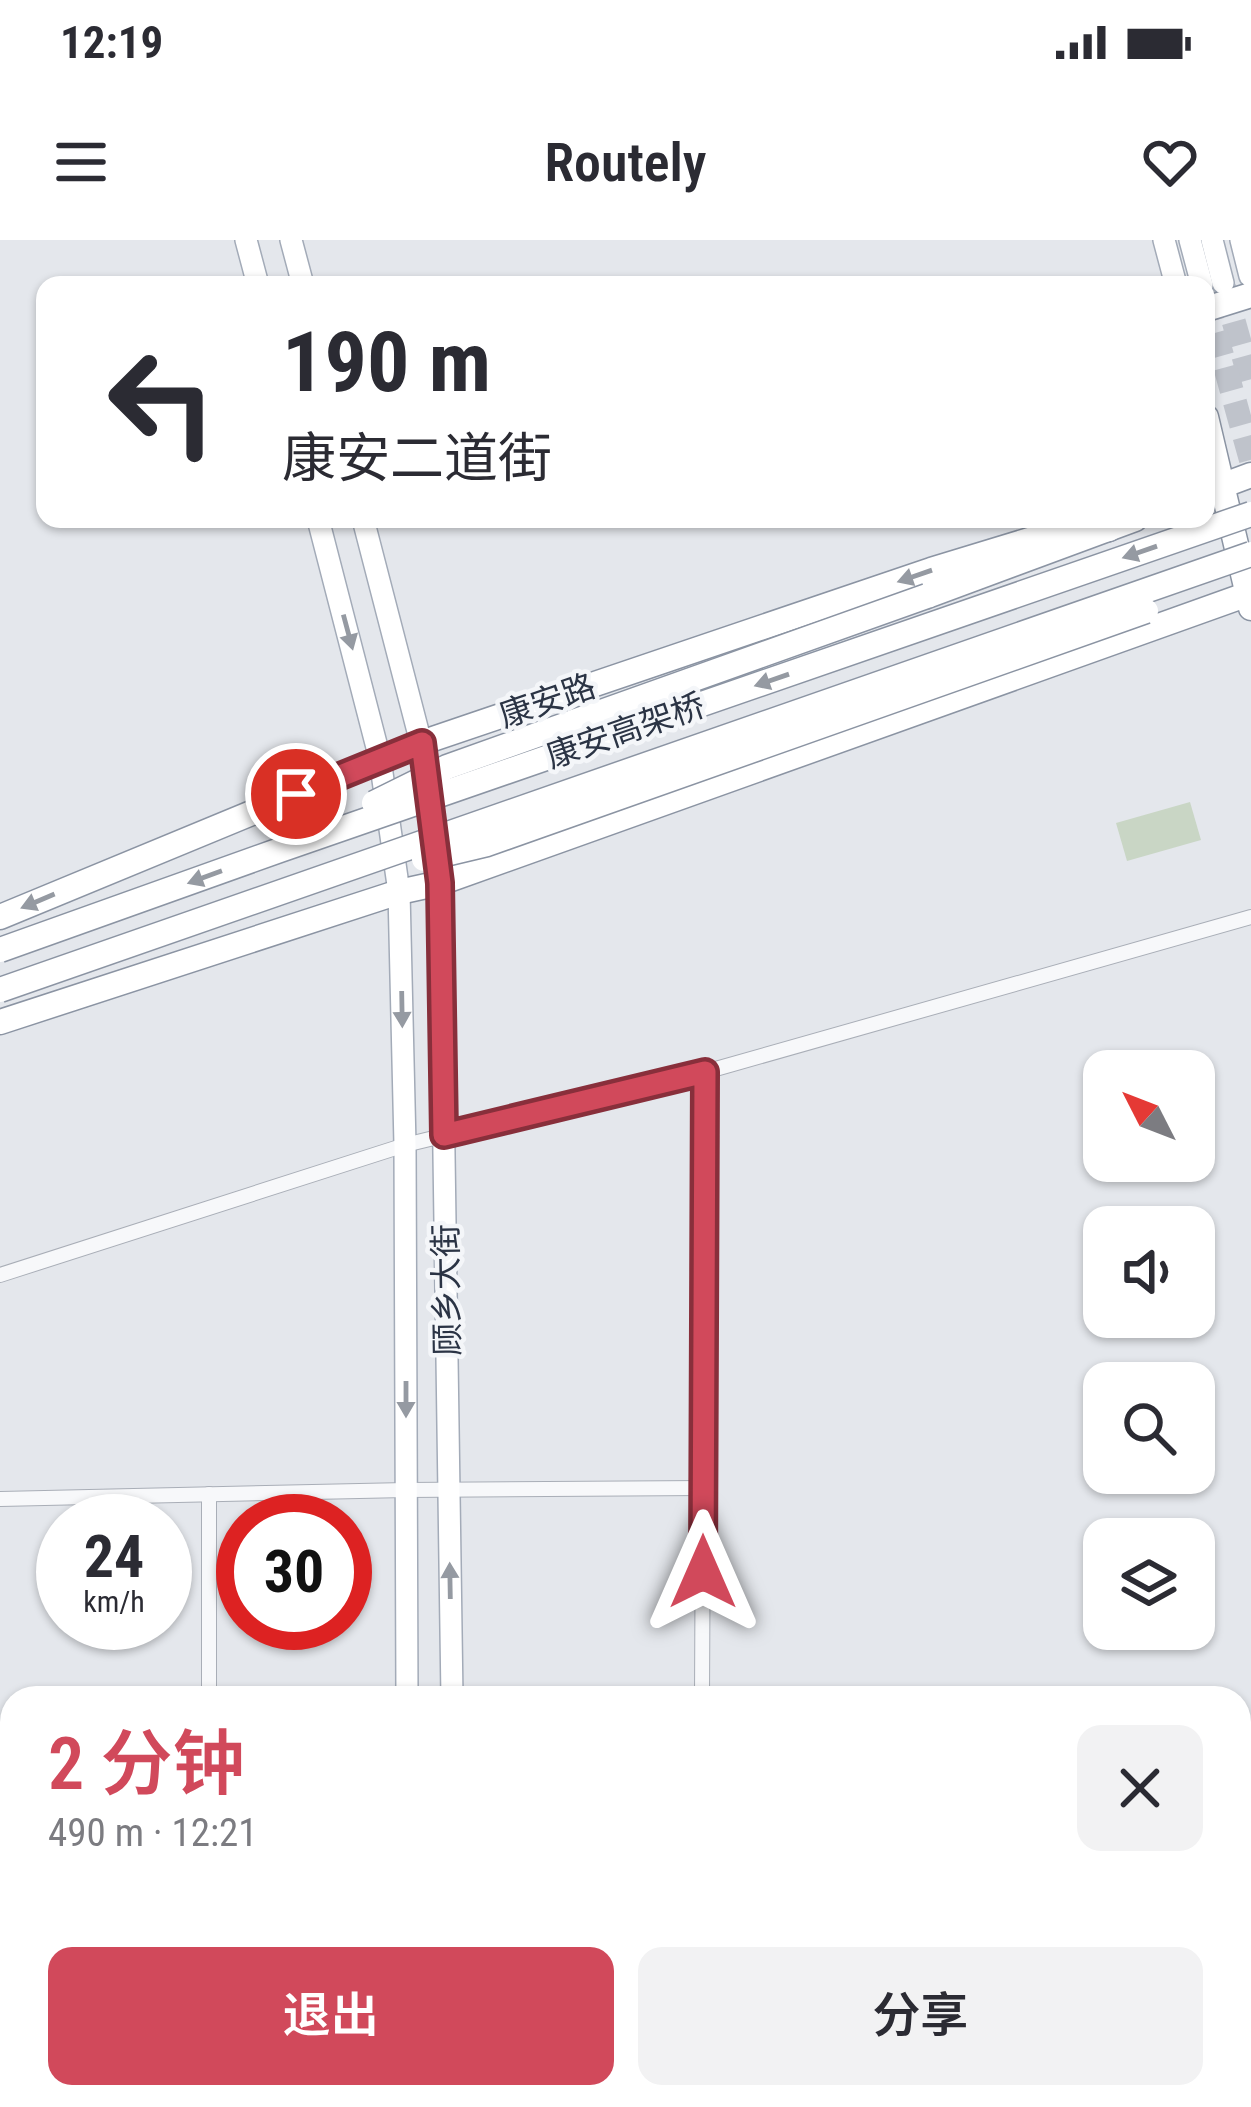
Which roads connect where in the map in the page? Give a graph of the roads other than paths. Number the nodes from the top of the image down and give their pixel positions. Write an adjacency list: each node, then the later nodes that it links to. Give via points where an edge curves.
1 (246, 240): 7 (main road)
2 (291, 240): 8 (main road)
3 (1164, 240): 9 (main road)
4 (1190, 240): 10 (main road)
5 (1212, 240): 11 (main road)
6 (1241, 240): 12 (main road)
7 (256, 276)
8 (301, 276)
9 (1174, 276)
10 (1209, 276)
11 (1213, 276)
12 (1251, 277)
13 (1251, 295): 14 (highway)
14 (1215, 306)
15 (1251, 475): 16 (highway)
16 (1215, 489)
17 (1215, 497): 26 (highway)
18 (1251, 514): 19 (highway, 康安高架桥, one-way to 19, bridge)
19 (1215, 526)
20 (320, 528): 28 (main road, 顾乡大街, one-way to 28)
21 (366, 528): 27 (main road, 顾乡大街)
22 (1094, 528): 27 (highway, 康安路, one-way to 27, via 1015,544)
23 (1110, 528): 29 (highway, 康安路, bridge, via 447,767)
24 (1211, 528): 29 (highway, 康安高架桥, one-way to 29, bridge)
25 (1251, 554): 31 (highway, 康安高架桥, bridge)
26 (1243, 600): 30 (highway); 31 (highway, bridge, via 1146,611 487,844)
27 (422, 743): 28 (highway, 康安路); 30 (main road, 顾乡大街)
28 (380, 759): 32 (main road, 顾乡大街); 33 (highway, 康安路, one-way to 33)
29 (280, 850): 35 (highway, 康安高架桥, one-way to 35, bridge)
30 (440, 883): 32 (highway); 39 (main road, 顾乡大街)
31 (287, 892): 36 (highway, 康安高架桥, bridge)
32 (399, 892): 37 (highway); 40 (main road, 顾乡大街, one-way to 40)
33 (0, 917)
34 (1251, 917): 38 (street)
35 (0, 950)
36 (0, 990)
37 (0, 1022)
38 (705, 1072): 39 (street); 42 (street)
39 (444, 1135): 40 (street); 44 (main road, 顾乡大街)
40 (405, 1144): 41 (street); 43 (main road, 顾乡大街, one-way to 43)
41 (0, 1275)
42 (704, 1488): 44 (street); 50 (street)
43 (406, 1490): 44 (street); 45 (street); 48 (main road, 顾乡大街)
44 (448, 1490): 49 (main road, 顾乡大街, one-way to 44)
45 (209, 1494): 46 (street); 47 (street)
46 (0, 1498)
47 (208, 1686)
48 (407, 1686)
49 (452, 1686)
50 (702, 1686)

